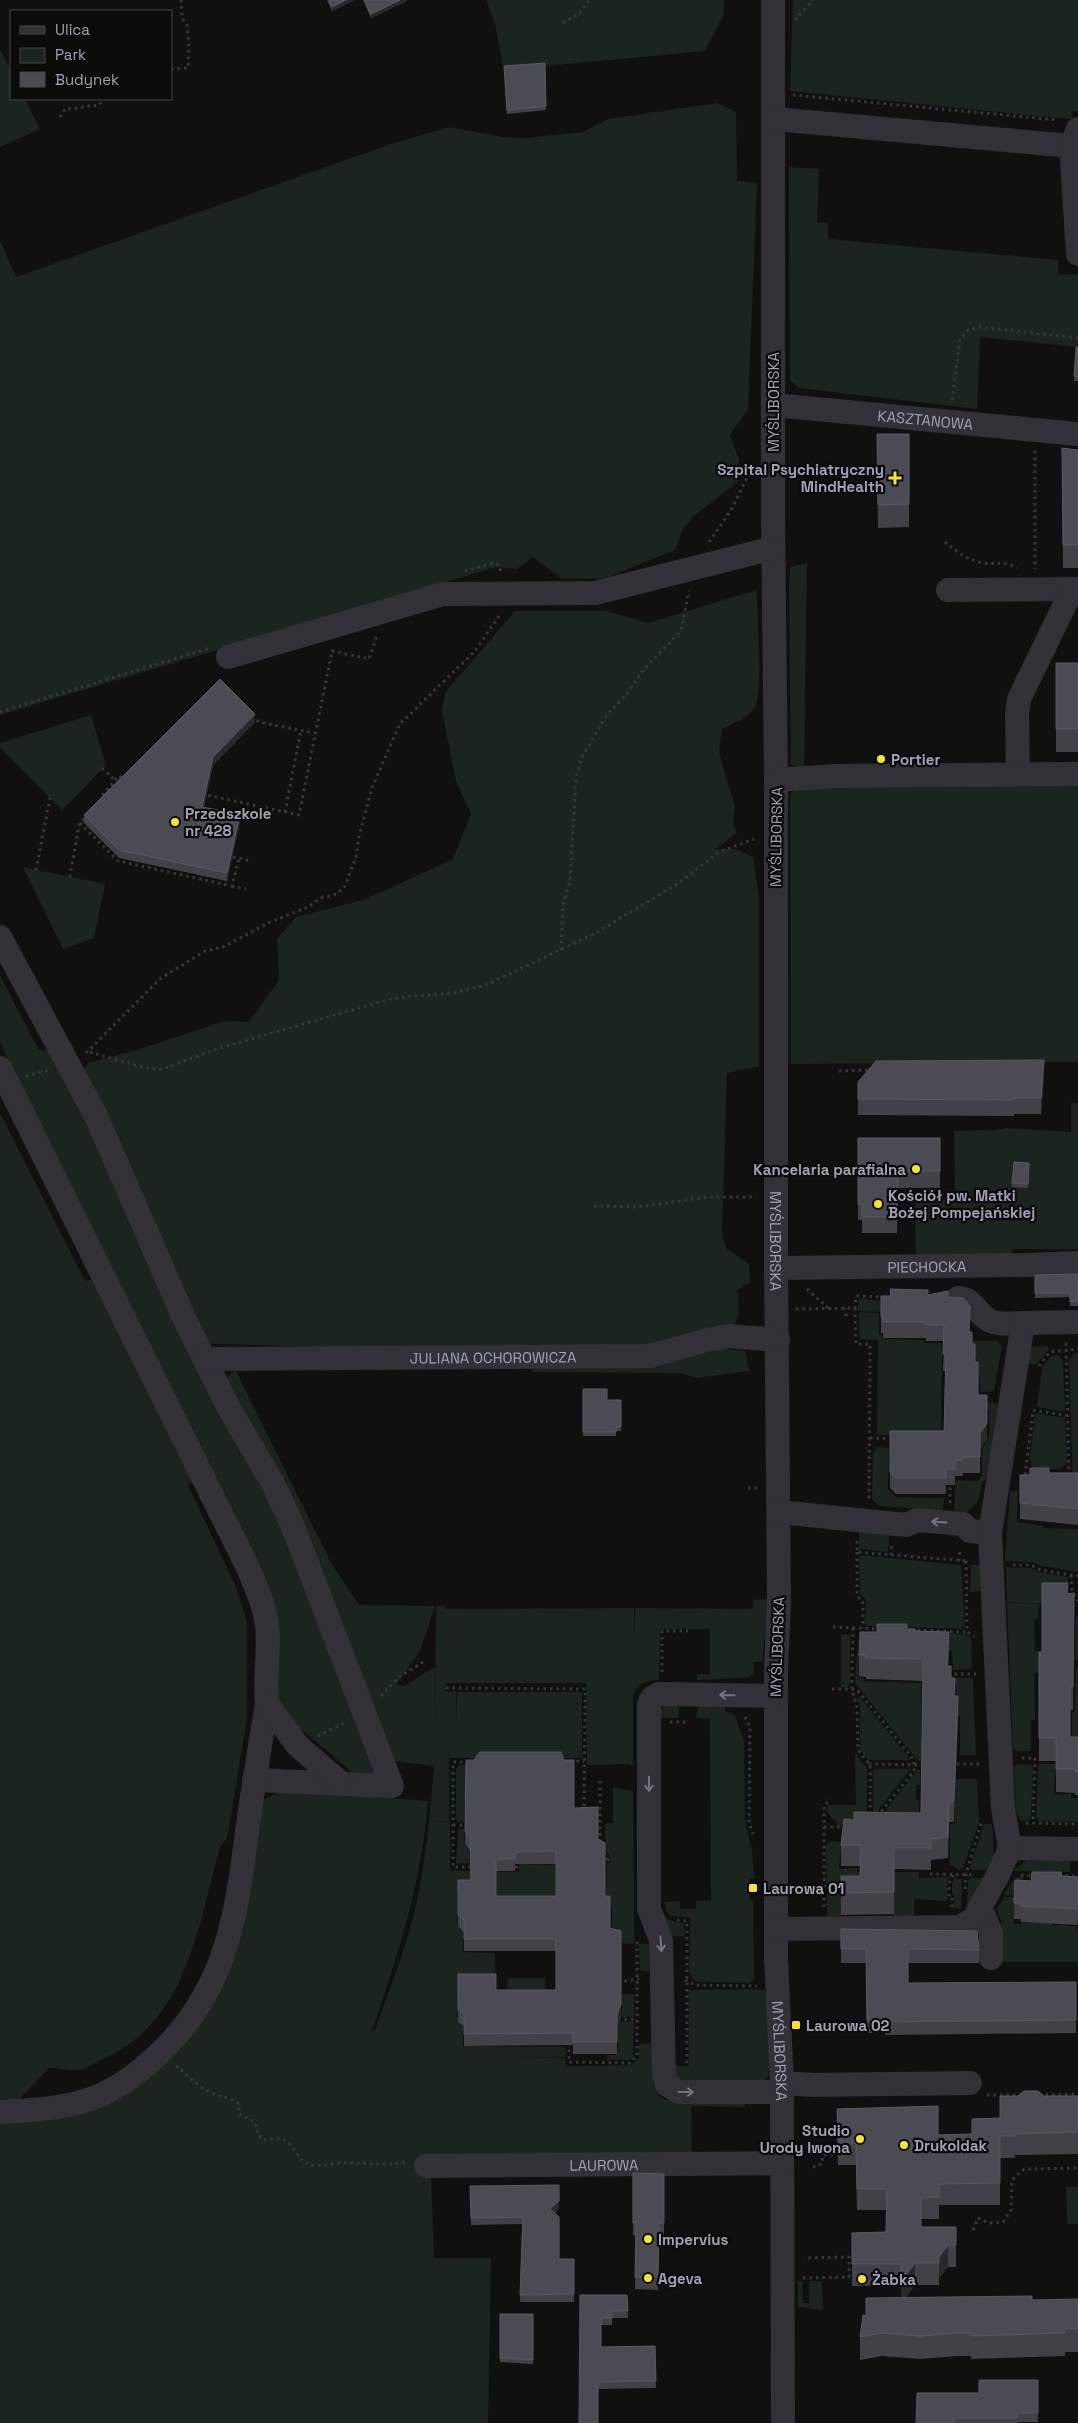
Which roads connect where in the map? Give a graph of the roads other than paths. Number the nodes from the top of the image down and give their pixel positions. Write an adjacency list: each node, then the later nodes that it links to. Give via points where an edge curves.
1 (773, 0): 2 (street, MYŚLIBORSKA)
2 (775, 119): 3 (street); 5 (street, MYŚLIBORSKA)
3 (1070, 132): 4 (street)
4 (1078, 254)
5 (774, 405): 6 (street, KASZTANOWA); 7 (street, MYŚLIBORSKA)
6 (1078, 434)
7 (774, 548): 10 (street, via 692,578 595,593 443,594); 13 (street, MYŚLIBORSKA)
8 (1077, 589): 9 (street); 11 (street, via 1065,603 1020,699 1017,714)
9 (948, 590)
10 (228, 656)
11 (1018, 774): 12 (street); 13 (street, via 835,776)
12 (1078, 774)
13 (776, 780): 17 (street, MYŚLIBORSKA)
14 (0, 937): 22 (street, via 96,1116)
15 (3, 1074): 26 (street, via 260,1597 267,1626)
16 (1078, 1263): 17 (street, PIECHOCKA)
17 (776, 1268): 21 (street, MYŚLIBORSKA)
18 (958, 1298): 20 (street, via 978,1308 986,1319 998,1323)
19 (1072, 1322): 20 (street)
20 (1023, 1323): 24 (street)
21 (778, 1340): 22 (street, JULIANA OCHOROWICZA, via 729,1336 650,1356); 23 (street, MYŚLIBORSKA)
22 (204, 1359): 28 (street, via 292,1524 392,1786)
23 (779, 1512): 24 (street, via 863,1515 906,1526 917,1520 963,1524); 25 (street, MYŚLIBORSKA)
24 (980, 1532): 29 (street, via 991,1563 1003,1808)
25 (775, 1696): 32 (street, MYŚLIBORSKA); 35 (street, one-way to 35, via 660,1694 651,1699 649,1909 661,1940 664,2074 667,2085 679,2092)
26 (267, 1704): 27 (street); 28 (street, via 298,1746)
27 (254, 1780): 28 (street); 36 (street, via 239,1896 221,1963 190,2019 161,2053 134,2076 94,2098 42,2109)
28 (341, 1783)
29 (1010, 1848): 30 (street); 31 (street)
30 (1078, 1849)
31 (972, 1900): 32 (street, via 974,1918 961,1927); 33 (street, via 991,1933)
32 (776, 1929): 35 (street, MYŚLIBORSKA)
33 (991, 1958)
34 (970, 2083): 35 (street)
35 (782, 2087): 37 (street, MYŚLIBORSKA)
36 (0, 2112)
37 (782, 2162): 38 (street, LAUROWA); 39 (street, MYŚLIBORSKA)
38 (426, 2166)
39 (783, 2423)

